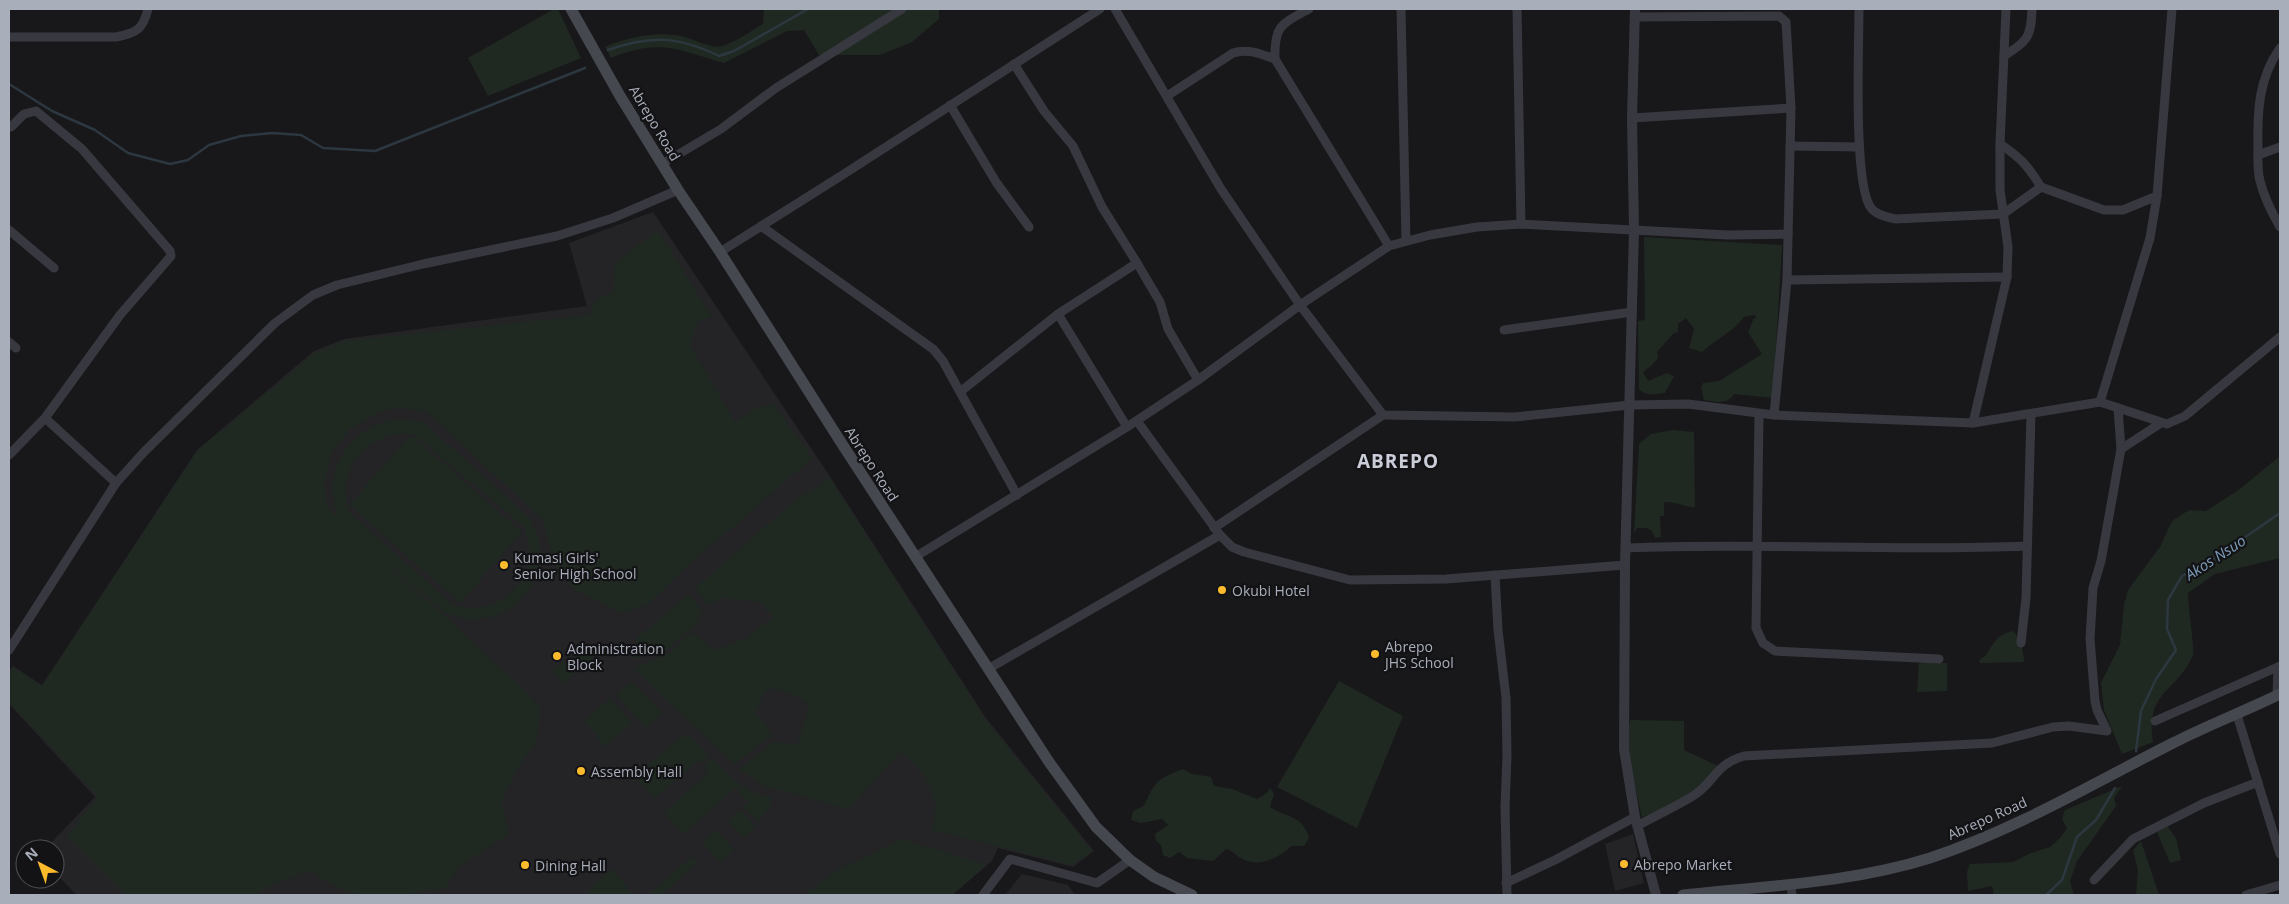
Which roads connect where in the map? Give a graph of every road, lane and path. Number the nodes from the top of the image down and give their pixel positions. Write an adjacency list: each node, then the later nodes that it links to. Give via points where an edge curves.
1 (148, 9): 14 (street, via 144,24 132,34 116,38)
2 (571, 9): 29 (main road, Abrepo Road)
3 (902, 9): 29 (street, via 776,88 721,129)
4 (1100, 9): 18 (street)
5 (1115, 9): 19 (street)
6 (1309, 9): 17 (street, via 1285,23 1277,32)
7 (1401, 9): 41 (street)
8 (1517, 9): 34 (street)
9 (1859, 9): 26 (street)
10 (2006, 9): 16 (street)
11 (2032, 9): 16 (street, via 2031,31 2023,44)
12 (2172, 9): 32 (street)
13 (1635, 13): 21 (street, via 1779,16 1786,22); 22 (street)
14 (9, 37)
15 (2280, 48): 28 (street, via 2270,63 2257,110)
16 (2004, 56): 24 (street)
17 (1275, 59): 19 (street, via 1241,50); 42 (street)
18 (1014, 64): 20 (street); 44 (street, via 1044,111 1073,146 1102,207)
19 (1167, 96): 48 (street, via 1221,189)
20 (950, 105): 35 (street); 36 (street, via 996,182)
21 (1791, 108): 22 (street); 25 (street)
22 (1632, 118): 39 (street)
23 (11, 127): 62 (street, via 24,114 36,111 68,136 171,256 120,315)
24 (2000, 144): 30 (street, via 2019,156); 33 (street)
25 (1790, 146): 26 (street); 40 (street)
26 (1859, 147): 33 (street, via 1865,195 1871,208 1880,215 1895,219)
27 (2280, 147): 28 (street)
28 (2258, 155): 37 (street, via 2260,181)
29 (662, 164): 31 (main road, Abrepo Road)
30 (2041, 187): 32 (street, via 2104,210 2123,210); 33 (street)
31 (678, 190): 43 (main road, Abrepo Road); 69 (street, via 613,218 557,236 364,278 313,295 275,323)
32 (2157, 196): 55 (street, via 2150,238)
33 (2003, 214): 46 (street, via 2008,247)
34 (1521, 224): 39 (street); 41 (street, via 1478,227)
35 (761, 226): 43 (street); 54 (street, via 934,349)
36 (1029, 227)
37 (2280, 227)
38 (9, 230): 45 (street)
39 (1634, 230): 40 (street); 49 (street)
40 (1788, 234): 47 (street)
41 (1406, 241): 42 (street)
42 (1389, 246): 48 (street)
43 (720, 252): 75 (main road, Abrepo Road)
44 (1137, 262): 50 (street); 53 (street, via 1160,302 1168,329)
45 (54, 268)
46 (2007, 277): 47 (street); 64 (street)
47 (1787, 280): 61 (street)
48 (1300, 305): 53 (street); 60 (street)
49 (1632, 312): 51 (street); 56 (street)
50 (1058, 314): 54 (street); 66 (street)
51 (1504, 330)
52 (2280, 337): 65 (street, via 2185,416)
53 (1198, 380): 63 (street)
54 (960, 392): 70 (street)
55 (2100, 402): 57 (street); 59 (street)
56 (1630, 405): 58 (street, via 1688,404); 60 (street, via 1515,416); 74 (street)
57 (2118, 408): 65 (street); 67 (street)
58 (1759, 414): 61 (street); 72 (street)
59 (2031, 414): 64 (street); 73 (street)
60 (1383, 415): 71 (street)
61 (1774, 415): 64 (street)
62 (45, 418): 68 (street); 69 (street)
63 (1137, 421): 66 (street); 71 (street)
64 (1973, 422)
65 (2161, 423): 67 (street)
66 (1127, 428): 70 (street)
67 (2121, 449): 87 (street, via 2094,588 2090,639 2097,710 2106,730 2062,726 1992,743 1744,756 1720,767 1694,796)
68 (9, 455)
69 (116, 483): 79 (street)
70 (1017, 495): 75 (street)
71 (1217, 531): 77 (street, via 1232,546 1244,552 1350,580); 82 (street)
72 (1756, 545): 73 (street); 74 (street); 80 (street, via 1756,628 1763,643 1775,651)
73 (2027, 546): 78 (street)
74 (1626, 548): 76 (street)
75 (915, 557): 82 (main road, Abrepo Road)
76 (1625, 565): 77 (street); 87 (street, via 1624,748)
77 (1495, 575): 91 (street, via 1506,698)
78 (2021, 643)
79 (9, 650)
80 (1940, 659)
81 (2279, 666): 83 (street); 85 (street)
82 (988, 669): 89 (main road, Abrepo Road, via 1080,806 1096,827)
83 (2279, 695): 84 (main road, Abrepo Road)
84 (2237, 714): 86 (street); 93 (main road, Abrepo Road, via 1970,844 1875,872)
85 (2155, 721)
86 (2258, 782): 88 (street); 90 (street, via 2204,803 2133,839)
87 (1636, 822): 91 (street); 97 (street)
88 (2280, 852)
89 (1130, 860): 94 (street, via 1097,883 1010,859); 95 (main road, Abrepo Road, via 1154,877)
90 (2094, 880)
91 (1506, 883): 96 (street)
92 (2280, 885): 99 (street)
93 (1791, 890): 98 (main road, Abrepo Road)
94 (983, 895)
95 (1192, 895)
96 (1507, 895)
97 (1656, 895)
98 (1683, 895)
99 (2246, 895)

